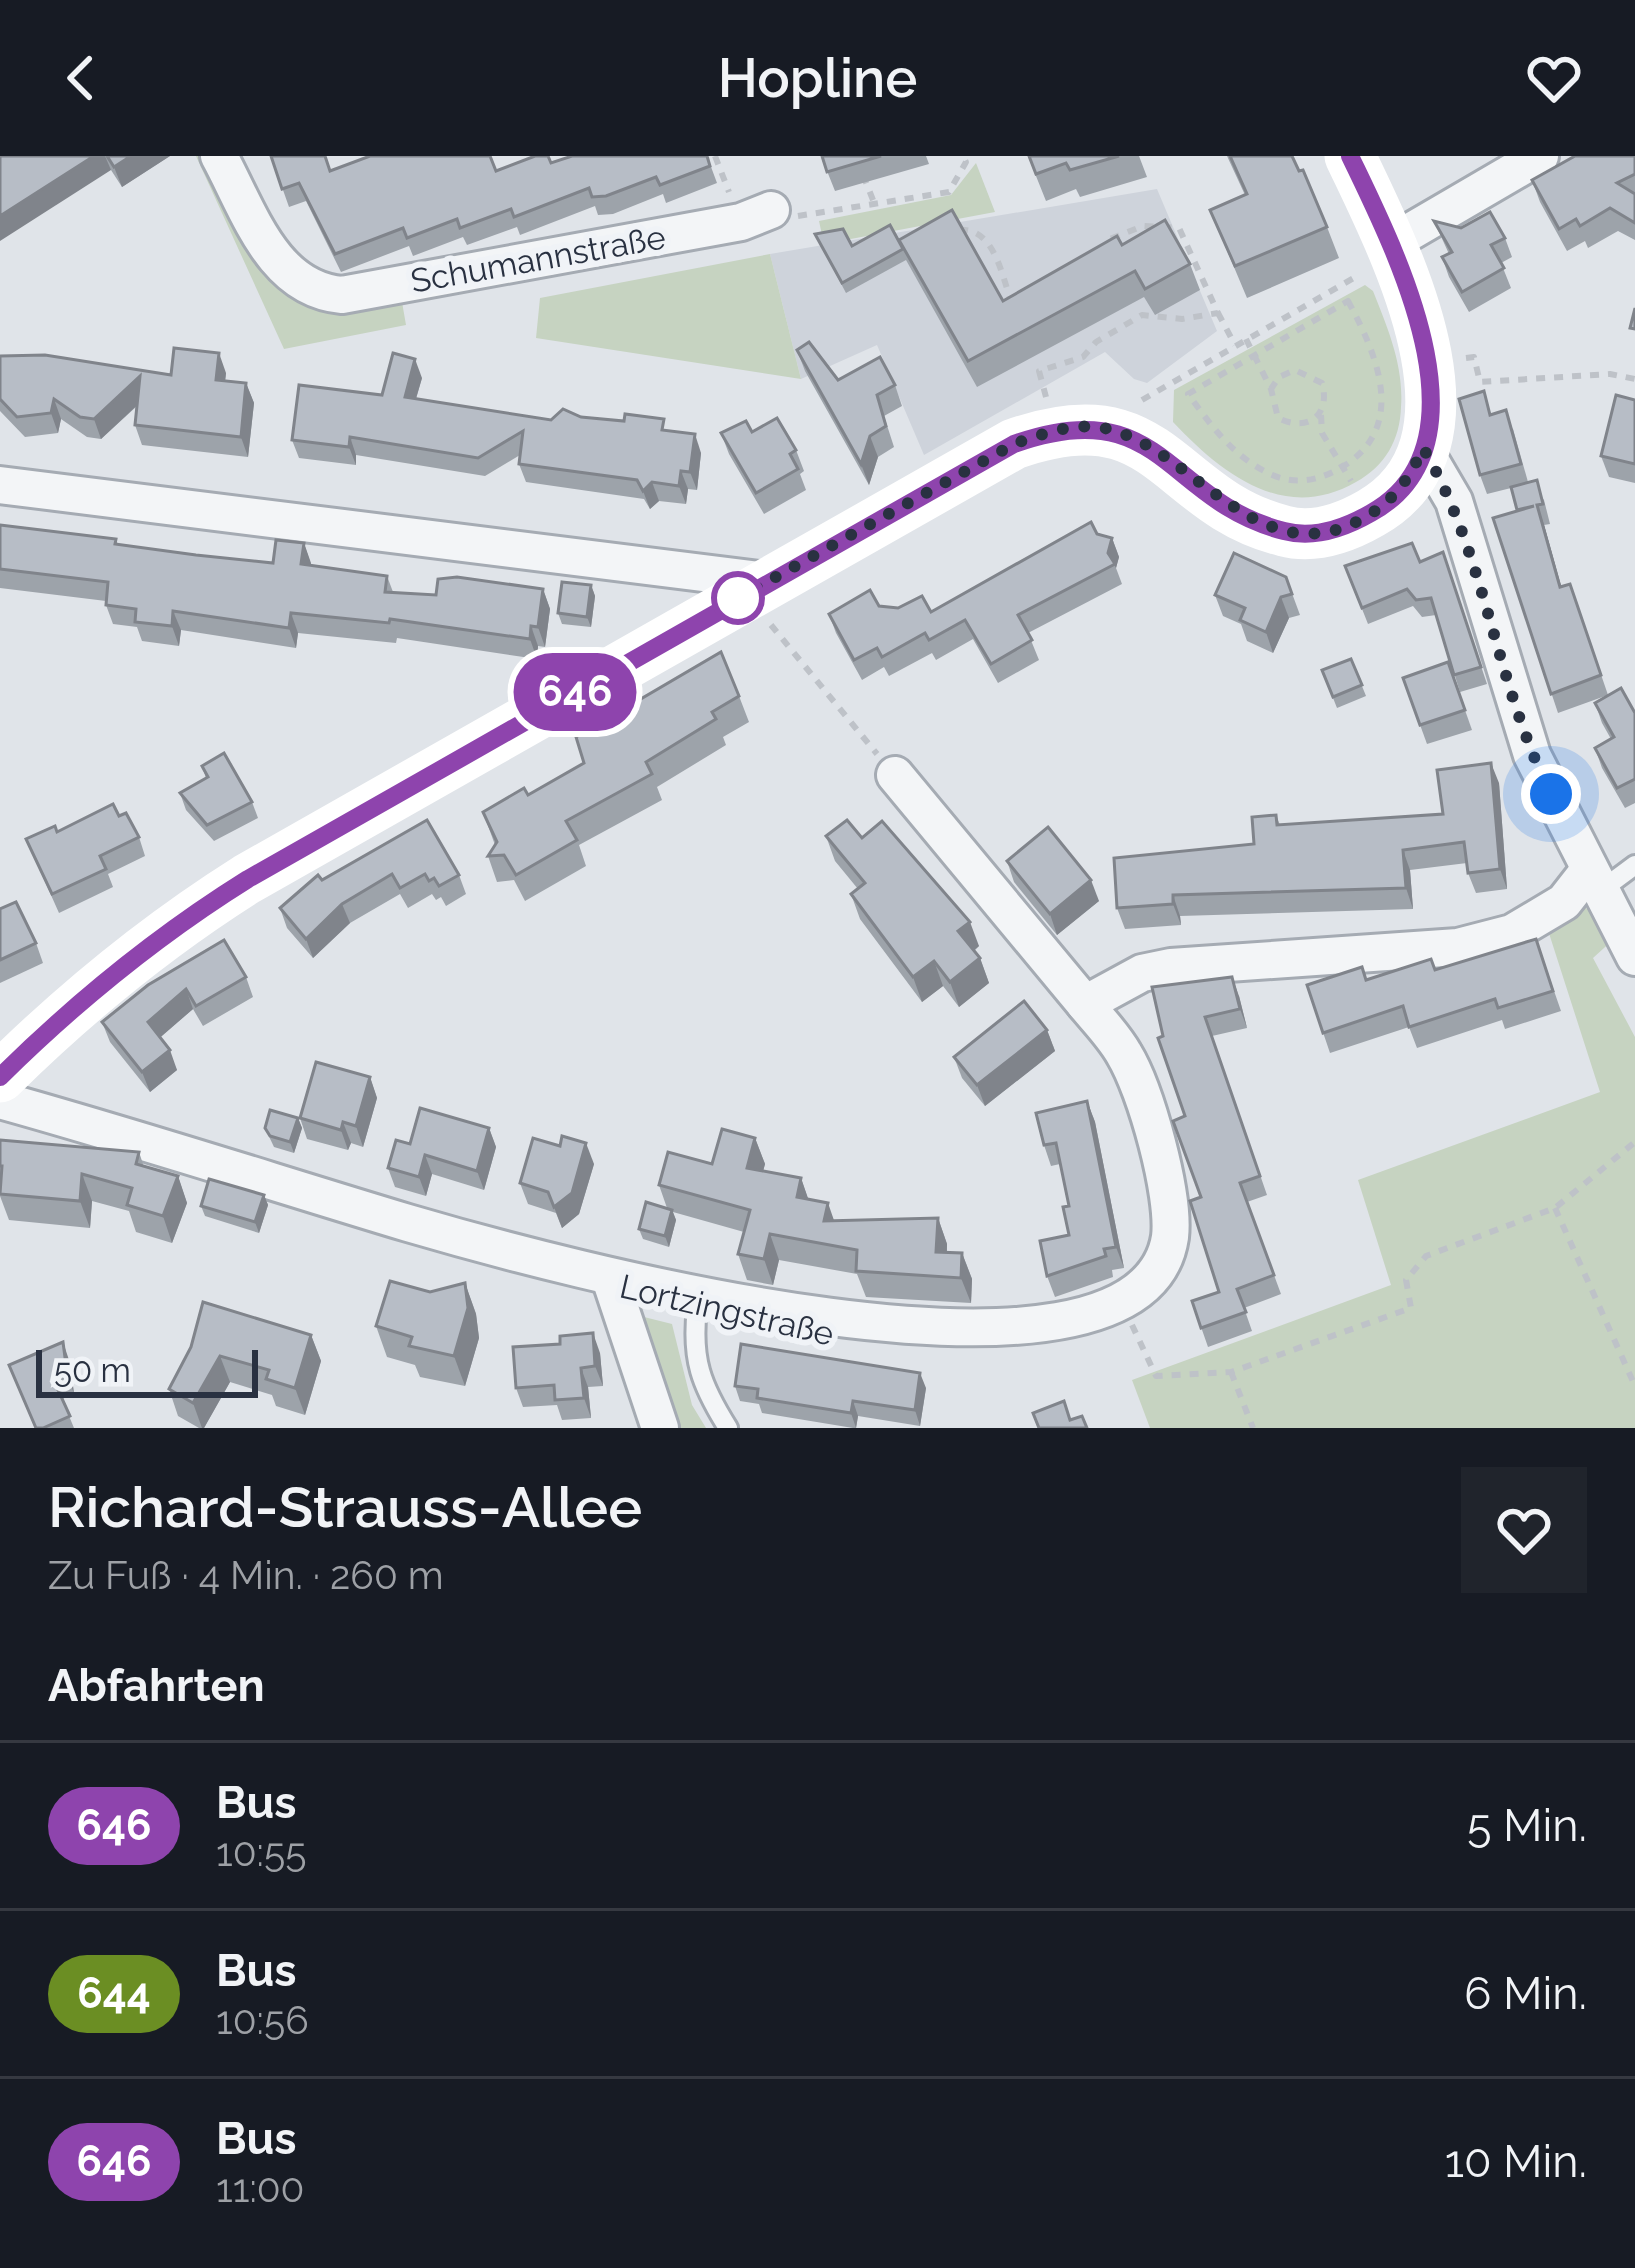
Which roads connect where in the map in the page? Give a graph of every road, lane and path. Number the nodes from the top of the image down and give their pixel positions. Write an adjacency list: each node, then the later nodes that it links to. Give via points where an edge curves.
1 (219, 156): 7 (street, Schumannstraße, via 273,256 316,293 342,295)
2 (856, 156): 6 (path)
3 (963, 156): 6 (path, via 949,192)
4 (1350, 156): 9 (street)
5 (1540, 156): 9 (street)
6 (875, 205): 7 (path, via 807,217)
7 (771, 210)
8 (958, 231): 13 (path, via 988,239)
9 (1391, 243): 23 (street, via 1422,332 1430,395)
10 (1116, 257): 12 (path, via 1110,238 1143,226 1179,228)
11 (1345, 283): 14 (path)
12 (1218, 313): 15 (path); 22 (path, via 1142,316 1083,357 1039,370)
13 (1015, 314)
14 (1246, 339): 15 (path); 16 (path)
15 (1235, 345): 19 (path)
16 (1254, 355): 20 (path); 24 (path, via 1188,394 1222,441 1291,482); 24 (path, via 1348,301 1377,354 1383,408 1378,435)
17 (1474, 357): 18 (path, via 1480,382)
18 (1635, 379)
19 (1172, 382)
20 (1271, 389): 21 (path, via 1278,418 1293,426); 21 (path, via 1294,370 1310,373 1322,382)
21 (1321, 415): 24 (path, via 1322,433)
22 (1054, 430): 23 (street, via 1099,427 1131,436 1202,488 1286,532 1321,533 1381,508); 26 (street, via 1014,444)
23 (1423, 448): 30 (street, via 1454,501 1532,755)
24 (1344, 466)
25 (0, 485): 26 (street)
26 (767, 580): 33 (street, via 158,935)
27 (784, 642): 28 (path)
28 (895, 775): 32 (street)
29 (1635, 865): 30 (lane)
30 (1595, 881): 31 (street); 32 (street, via 1494,938 1458,947 1171,967)
31 (1635, 957)
32 (1085, 1004): 39 (street, via 1141,1089 1172,1222 1167,1261)
33 (0, 1077)
34 (0, 1100): 37 (street, Lortzingstraße)
35 (1635, 1142): 36 (path)
36 (1555, 1208): 40 (path, via 1426,1256 1406,1280 1411,1308); 41 (path)
37 (612, 1284): 38 (street, Lortzingstraße); 42 (street)
38 (697, 1308): 39 (street, Lortzingstraße, via 848,1338 979,1348 1057,1342); 43 (lane, via 692,1348 699,1383)
39 (1128, 1317): 40 (path, via 1156,1376)
40 (1231, 1372): 44 (path)
41 (1635, 1386)
42 (660, 1428)
43 (728, 1428)
44 (1252, 1428)

